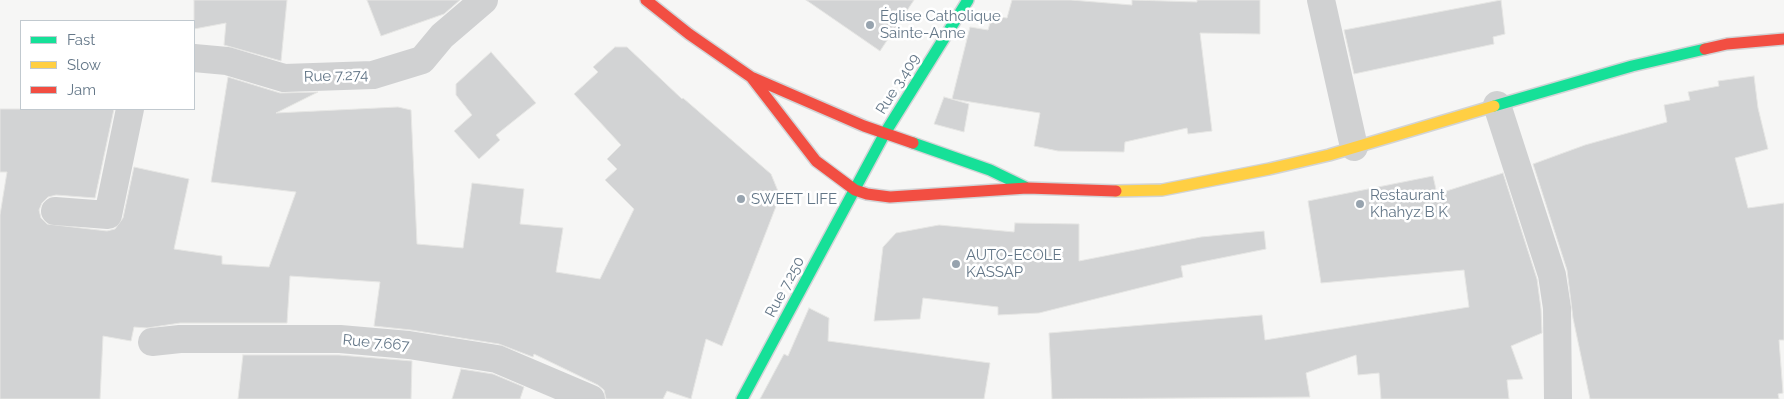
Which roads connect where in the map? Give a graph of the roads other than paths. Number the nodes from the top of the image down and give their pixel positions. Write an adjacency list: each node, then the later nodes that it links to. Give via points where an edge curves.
1 (484, 0): 6 (street, Rue 7.274, via 442,36 422,60 373,75 284,78 227,61)
2 (646, 0): 7 (main road)
3 (968, 0): 10 (main road, Rue 3.409)
4 (1321, 0): 11 (street)
5 (1784, 39): 8 (main road, via 1727,44)
6 (195, 58)
7 (751, 77): 10 (main road); 13 (main road, via 816,161)
8 (1498, 105): 11 (main road); 18 (street, via 1552,275 1557,308)
9 (130, 110): 14 (street, via 108,215)
10 (885, 133): 12 (main road, via 990,170); 13 (main road, Rue 3.409)
11 (1354, 147): 12 (main road, via 1269,169 1162,190)
12 (1027, 188): 13 (main road, via 890,197)
13 (855, 190): 17 (main road, Rue 7.250)
14 (55, 211)
15 (152, 342): 16 (street, Rue 7.667, via 340,338 409,345 498,359)
16 (591, 399)
17 (742, 399)
18 (1558, 399)

